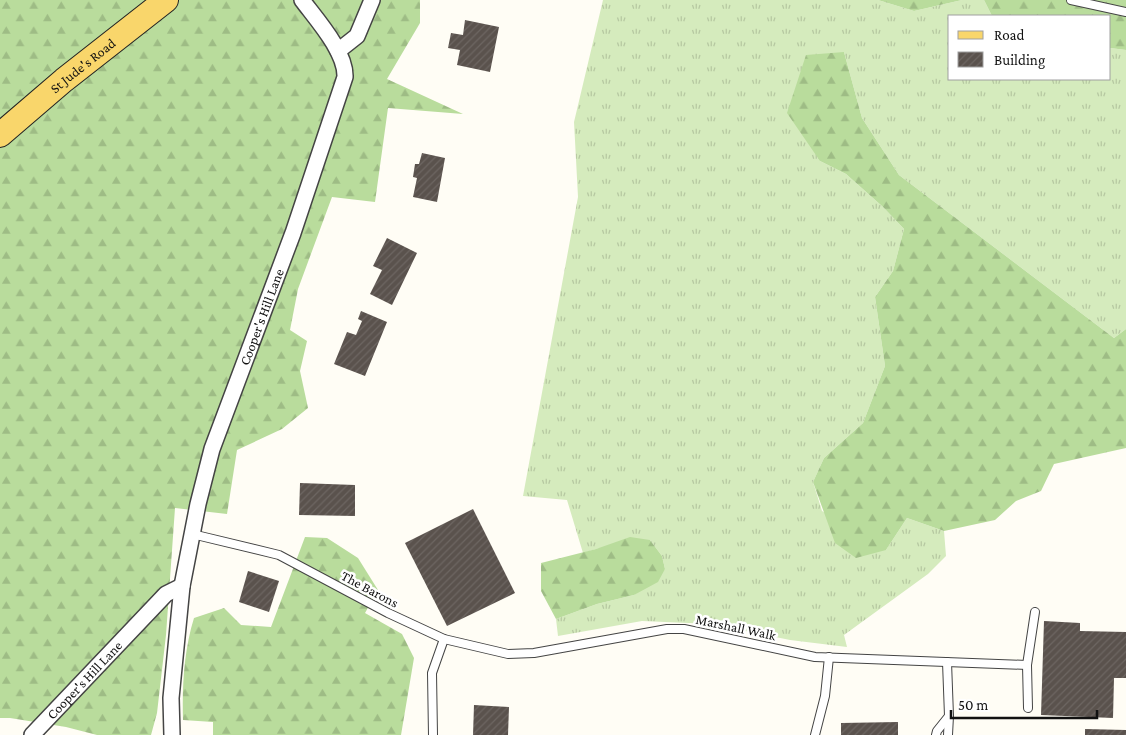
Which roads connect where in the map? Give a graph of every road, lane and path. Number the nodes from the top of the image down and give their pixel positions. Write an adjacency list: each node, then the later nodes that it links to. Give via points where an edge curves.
1 (166, 0): 7 (main road, St Jude's Road)
2 (302, 0): 6 (street, Cooper's Hill Lane)
3 (372, 0): 6 (street, via 357,36)
4 (1071, 0): 5 (lane)
5 (1126, 12)
6 (338, 51): 8 (street, Cooper's Hill Lane, via 345,78 293,233 212,449)
7 (0, 135)
8 (192, 534): 9 (street, Cooper's Hill Lane); 11 (lane, The Barons, via 279,555)
9 (182, 586): 17 (street, Cooper's Hill Lane, via 166,594); 18 (street, Cooper's Hill Lane)
10 (1035, 612): 14 (lane)
11 (444, 639): 12 (lane, Marshall Walk, via 508,654 684,629 815,657); 19 (lane, via 432,672)
12 (829, 657): 13 (lane, Marshall Walk); 20 (lane)
13 (947, 662): 14 (lane, Marshall Walk); 16 (lane)
14 (1027, 665): 15 (lane)
15 (1028, 708)
16 (949, 716): 21 (lane); 22 (lane)
17 (32, 735)
18 (172, 735)
19 (433, 735)
20 (815, 735)
21 (936, 735)
22 (948, 735)

